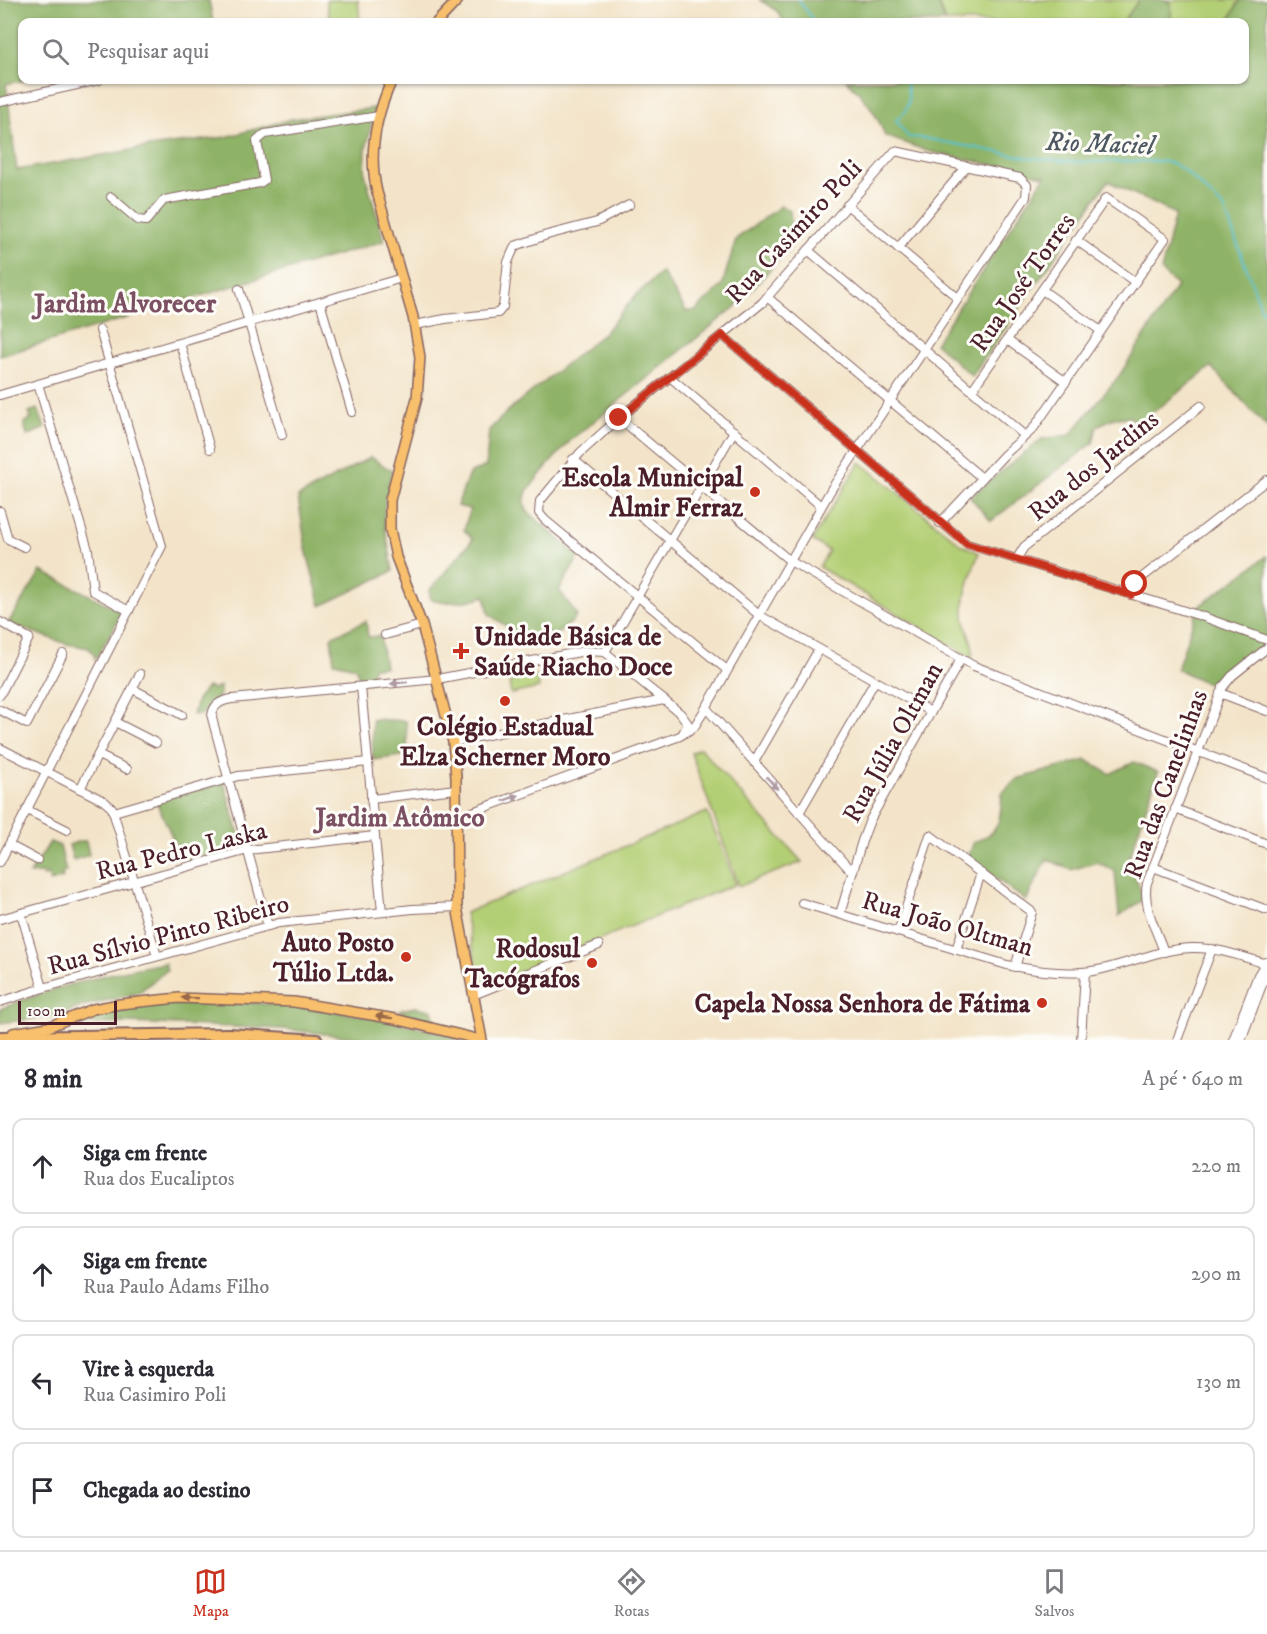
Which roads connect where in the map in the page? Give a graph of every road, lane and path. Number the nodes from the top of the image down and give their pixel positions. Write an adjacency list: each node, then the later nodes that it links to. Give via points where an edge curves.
1 (458, 0): 2 (main road)
2 (441, 18)
3 (81, 84): 5 (street)
4 (391, 84): 6 (main road)
5 (0, 102)
6 (379, 116): 8 (street, via 265,134 257,141 264,180 260,183 164,200 146,221 138,220); 14 (main road, via 373,148 374,181)
7 (967, 166): 10 (street, Rua Casimiro Poli, via 895,151); 12 (street); 19 (street, via 1020,178 1028,189)
8 (111, 197)
9 (629, 204): 22 (street, via 597,222 515,246 508,262 503,307 498,313)
10 (848, 205): 12 (street); 13 (street, Rua Casimiro Poli)
11 (1076, 240): 15 (street); 15 (street, Rua José Torres, via 1106,198 1165,239); 17 (street, Rua José Torres)
12 (898, 248): 19 (street)
13 (808, 250): 18 (street, Rua Casimiro Poli); 28 (street)
14 (402, 278): 20 (street); 22 (main road)
15 (1136, 282): 24 (street)
16 (240, 289): 21 (street)
17 (1042, 290): 24 (street); 26 (street, Rua José Torres)
18 (767, 297): 25 (street, Rua Casimiro Poli); 35 (street)
19 (958, 298): 28 (street)
20 (320, 302): 21 (street); 37 (street)
21 (249, 323): 27 (street); 40 (street)
22 (415, 325): 60 (main road, via 419,384 389,518 393,549)
23 (100, 330): 29 (street)
24 (1101, 331): 31 (street)
25 (722, 335): 30 (street, Rua Casimiro Poli); 43 (street)
26 (1007, 340): 31 (street); 33 (street, Rua José Torres)
27 (180, 343): 29 (street); 42 (street)
28 (924, 349): 33 (street); 35 (street)
29 (109, 363): 32 (street); 57 (street, via 162,546)
30 (670, 377): 38 (street, Rua Casimiro Poli); 39 (street)
31 (1066, 382): 41 (street)
32 (38, 384): 34 (street); 57 (street, via 88,550 93,591)
33 (972, 390): 41 (street)
34 (0, 395)
35 (890, 400): 43 (street); 45 (street)
36 (1201, 406): 53 (street, Rua dos Jardins, via 1024,547)
37 (352, 412)
38 (619, 418): 44 (street, Rua Casimiro Poli); 47 (street)
39 (734, 431): 47 (street); 48 (street)
40 (282, 435)
41 (1025, 436): 45 (street)
42 (210, 449)
43 (856, 451): 48 (street); 50 (street)
44 (573, 459): 51 (street); 56 (street, Rua Casimiro Poli, via 545,493 538,508 541,517)
45 (982, 478): 50 (street)
46 (1267, 480): 55 (street, via 1135,584)
47 (701, 487): 51 (street); 54 (street)
48 (821, 506): 54 (street)
49 (0, 514): 52 (street, via 8,539)
50 (940, 524): 53 (street, via 972,547)
51 (670, 541): 56 (street); 58 (street)
52 (24, 547)
53 (1016, 560): 55 (street)
54 (790, 561): 58 (street); 67 (street)
55 (1131, 595): 62 (street)
56 (637, 596): 65 (street); 68 (street)
57 (129, 612): 93 (street)
58 (759, 615): 64 (street); 68 (street)
59 (0, 622): 75 (street, via 29,638)
60 (422, 626): 61 (street); 70 (main road)
61 (385, 635)
62 (1267, 640)
63 (1267, 648): 74 (street, Rua das Canelinhas, via 1227,681)
64 (819, 649): 71 (street); 91 (street)
65 (605, 652): 70 (street, via 585,651); 76 (street)
66 (63, 654): 78 (street, via 27,724)
67 (962, 659): 80 (street, Rua Júlia Oltman); 88 (street)
68 (727, 670): 77 (street)
69 (140, 674): 73 (street)
70 (437, 679): 72 (street, one-way to 72); 85 (main road)
71 (875, 681): 80 (street); 102 (street)
72 (361, 687): 90 (street); 94 (street, via 232,699 216,705 212,718)
73 (133, 689): 82 (street); 83 (street)
74 (1220, 693): 79 (street); 88 (street, Rua das Canelinhas)
75 (0, 695)
76 (664, 700): 81 (street); 85 (street)
77 (706, 708): 81 (street, via 696,716); 84 (street, via 694,727); 91 (street)
78 (0, 710)
79 (1267, 711)
80 (930, 712): 112 (street, Rua Júlia Oltman, via 870,820)
81 (681, 714): 84 (street, via 688,724)
82 (182, 715)
83 (115, 722): 86 (street); 89 (street)
84 (680, 736): 103 (street, one-way to 84)
85 (453, 742): 97 (main road)
86 (156, 743)
87 (0, 748): 93 (street)
88 (1197, 752): 95 (street); 99 (street, Rua das Canelinhas)
89 (98, 755): 92 (street); 96 (street)
90 (368, 762): 94 (street); 98 (street)
91 (754, 762): 102 (street, one-way to 102)
92 (127, 769)
93 (46, 772): 96 (street); 100 (street)
94 (228, 778): 101 (street); 108 (street)
95 (1267, 778)
96 (80, 789): 101 (street, via 104,801)
97 (456, 789): 98 (street); 103 (main road)
98 (371, 799): 105 (street)
99 (1175, 809): 106 (street); 111 (street, Rua das Canelinhas)
100 (27, 810): 104 (street); 107 (street)
101 (114, 812): 114 (street)
102 (799, 813): 112 (street)
103 (456, 818): 116 (main road)
104 (67, 830)
105 (375, 836): 108 (street, Rua Pedro Laska); 118 (street)
106 (1267, 844)
107 (9, 845): 109 (street); 110 (street)
108 (248, 850): 114 (street, Rua Pedro Laska); 122 (street)
109 (37, 860)
110 (0, 862)
111 (1153, 867): 117 (street); 127 (street, Rua das Canelinhas, via 1146,897)
112 (852, 872): 120 (street, Rua Júlia Oltman)
113 (981, 873): 123 (street, via 930,834); 126 (street); 130 (street, via 1032,912)
114 (135, 882): 119 (street, Rua Pedro Laska); 128 (street)
115 (802, 903): 120 (street, Rua João Oltman)
116 (457, 907): 118 (street, Rua Sílvio Pinto Ribeiro); 133 (main road)
117 (1267, 910)
118 (382, 912): 122 (street, Rua Sílvio Pinto Ribeiro)
119 (21, 914): 121 (street, Rua Pedro Laska); 132 (street)
120 (840, 914): 123 (street, Rua João Oltman)
121 (0, 919)
122 (268, 926): 128 (street, Rua Sílvio Pinto Ribeiro)
123 (898, 932): 126 (street, Rua João Oltman)
124 (599, 945): 133 (street)
125 (1212, 949): 127 (street, Rua João Oltman); 129 (street, Rua João Oltman); 139 (street)
126 (956, 950): 130 (street, Rua João Oltman)
127 (1164, 952): 131 (street, Rua João Oltman)
128 (157, 956): 132 (street, Rua Sílvio Pinto Ribeiro)
129 (1267, 963): 140 (street, via 1258,975); 141 (street)
130 (1015, 967): 131 (street, Rua João Oltman)
131 (1085, 972): 138 (street)
132 (43, 988): 134 (street, Rua Sílvio Pinto Ribeiro)
133 (473, 995): 137 (main road)
134 (0, 1002)
135 (0, 1036): 136 (highway, via 229,1034); 137 (main road, one-way to 135, via 395,1018 294,1002 179,998 93,1009 48,1027)
136 (317, 1040)
137 (482, 1040)
138 (1081, 1040)
139 (1177, 1040)
140 (1233, 1040)
141 (1241, 1040)

